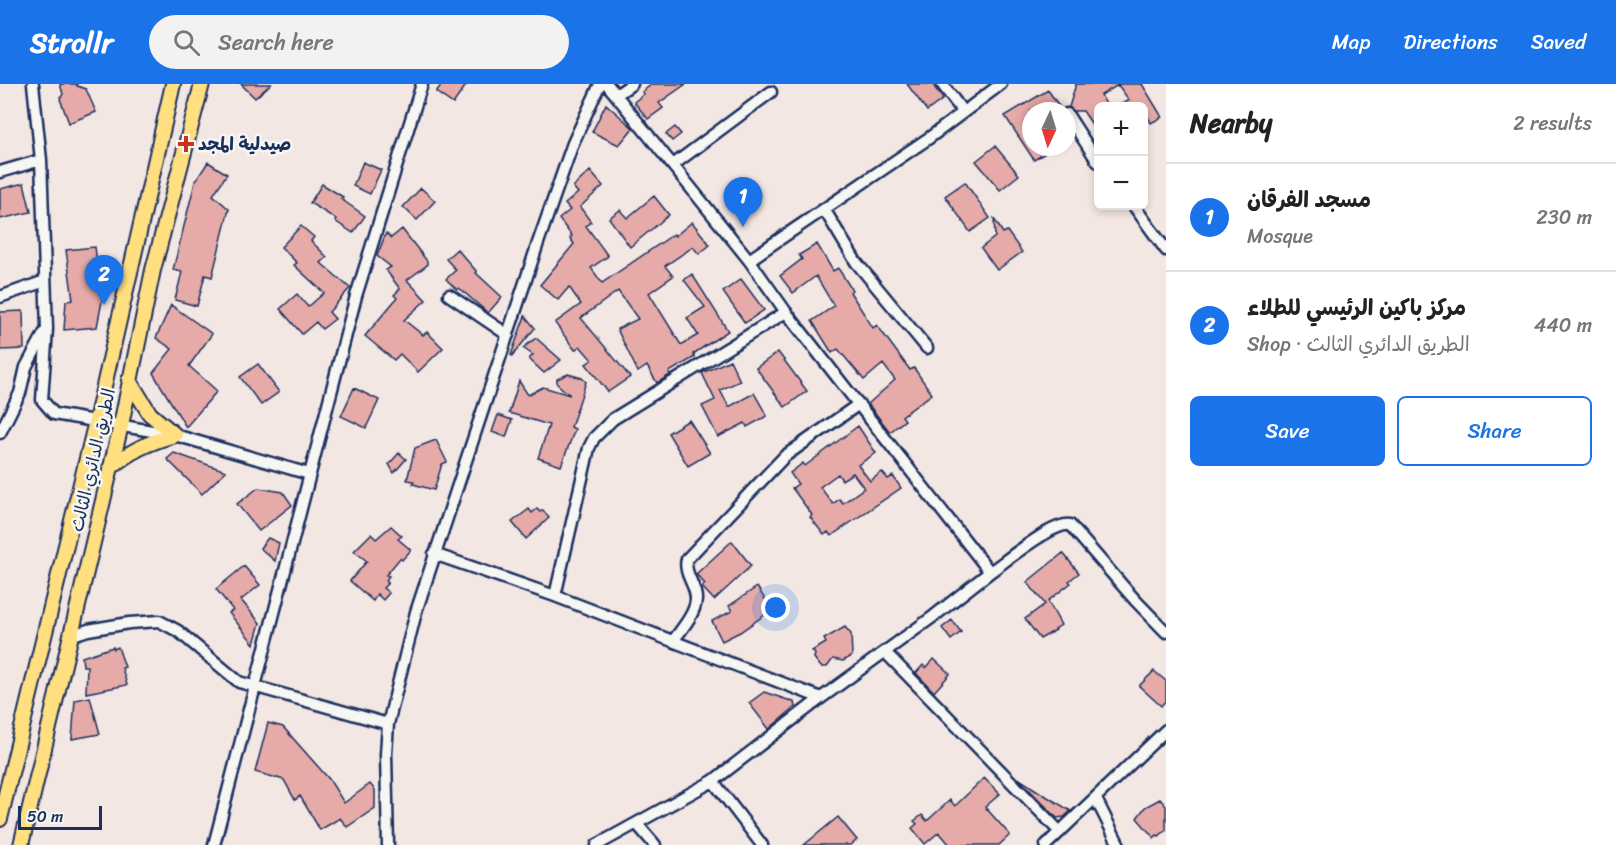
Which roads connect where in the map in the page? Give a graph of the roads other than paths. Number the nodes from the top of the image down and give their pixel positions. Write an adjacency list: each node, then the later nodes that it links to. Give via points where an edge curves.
1 (33, 84): 15 (street)
2 (173, 84): 31 (main road, الطريق الدائري الثالث)
3 (202, 84): 29 (main road, الطريق الدائري الثالث, via 153,270)
4 (422, 84): 36 (street, via 356,296)
5 (600, 84): 27 (street, via 573,143)
6 (607, 84): 11 (street)
7 (632, 84): 11 (street)
8 (942, 84): 12 (street)
9 (1001, 84): 12 (street)
10 (771, 92): 16 (street)
11 (616, 95): 16 (street)
12 (963, 112): 18 (street)
13 (1076, 128): 14 (street)
14 (1094, 156)
15 (41, 159): 17 (street); 22 (street)
16 (673, 165): 21 (street)
17 (0, 172)
18 (824, 209): 21 (street); 28 (street, via 856,262)
19 (1137, 210): 20 (street)
20 (1166, 250)
21 (749, 260): 25 (street)
22 (45, 281): 24 (street); 26 (street)
23 (448, 295): 27 (street)
24 (0, 297)
25 (786, 312): 30 (street); 39 (street, via 613,418 594,438)
26 (47, 329): 31 (street, via 42,400 54,414); 33 (street)
27 (507, 334): 37 (street)
28 (927, 348)
29 (129, 380): 32 (main road, الطريق الدائري الثالث); 34 (main road, via 150,414)
30 (858, 404): 38 (street); 42 (street, via 785,456 687,559 696,601)
31 (96, 422): 32 (street); 50 (main road, الطريق الدائري الثالث)
32 (121, 425): 34 (street); 35 (main road, الطريق الدائري الثالث)
33 (1, 430)
34 (175, 435): 35 (main road, via 133,450); 36 (street)
35 (110, 468): 41 (main road, الطريق الدائري الثالث)
36 (309, 474): 44 (street)
37 (434, 554): 39 (street); 46 (street)
38 (990, 572): 40 (street, via 1053,529 1070,525); 43 (street)
39 (555, 596): 42 (street)
40 (1166, 632)
41 (70, 636): 44 (street, via 129,623 159,621 178,631 239,682); 54 (main road, الطريق الدائري الثالث)
42 (673, 641): 45 (street)
43 (885, 652): 45 (street); 52 (street)
44 (254, 687): 46 (street); 55 (street)
45 (821, 698): 48 (street)
46 (388, 724): 56 (street)
47 (1166, 730): 49 (street)
48 (713, 781): 51 (street); 53 (street)
49 (1096, 799): 52 (street); 61 (street)
50 (0, 819)
51 (637, 824): 57 (street); 58 (street)
52 (1060, 832): 60 (street)
53 (759, 841): 59 (street)
54 (21, 845)
55 (214, 845)
56 (388, 845)
57 (597, 845)
58 (655, 845)
59 (746, 845)
60 (1046, 845)
61 (1119, 845)

